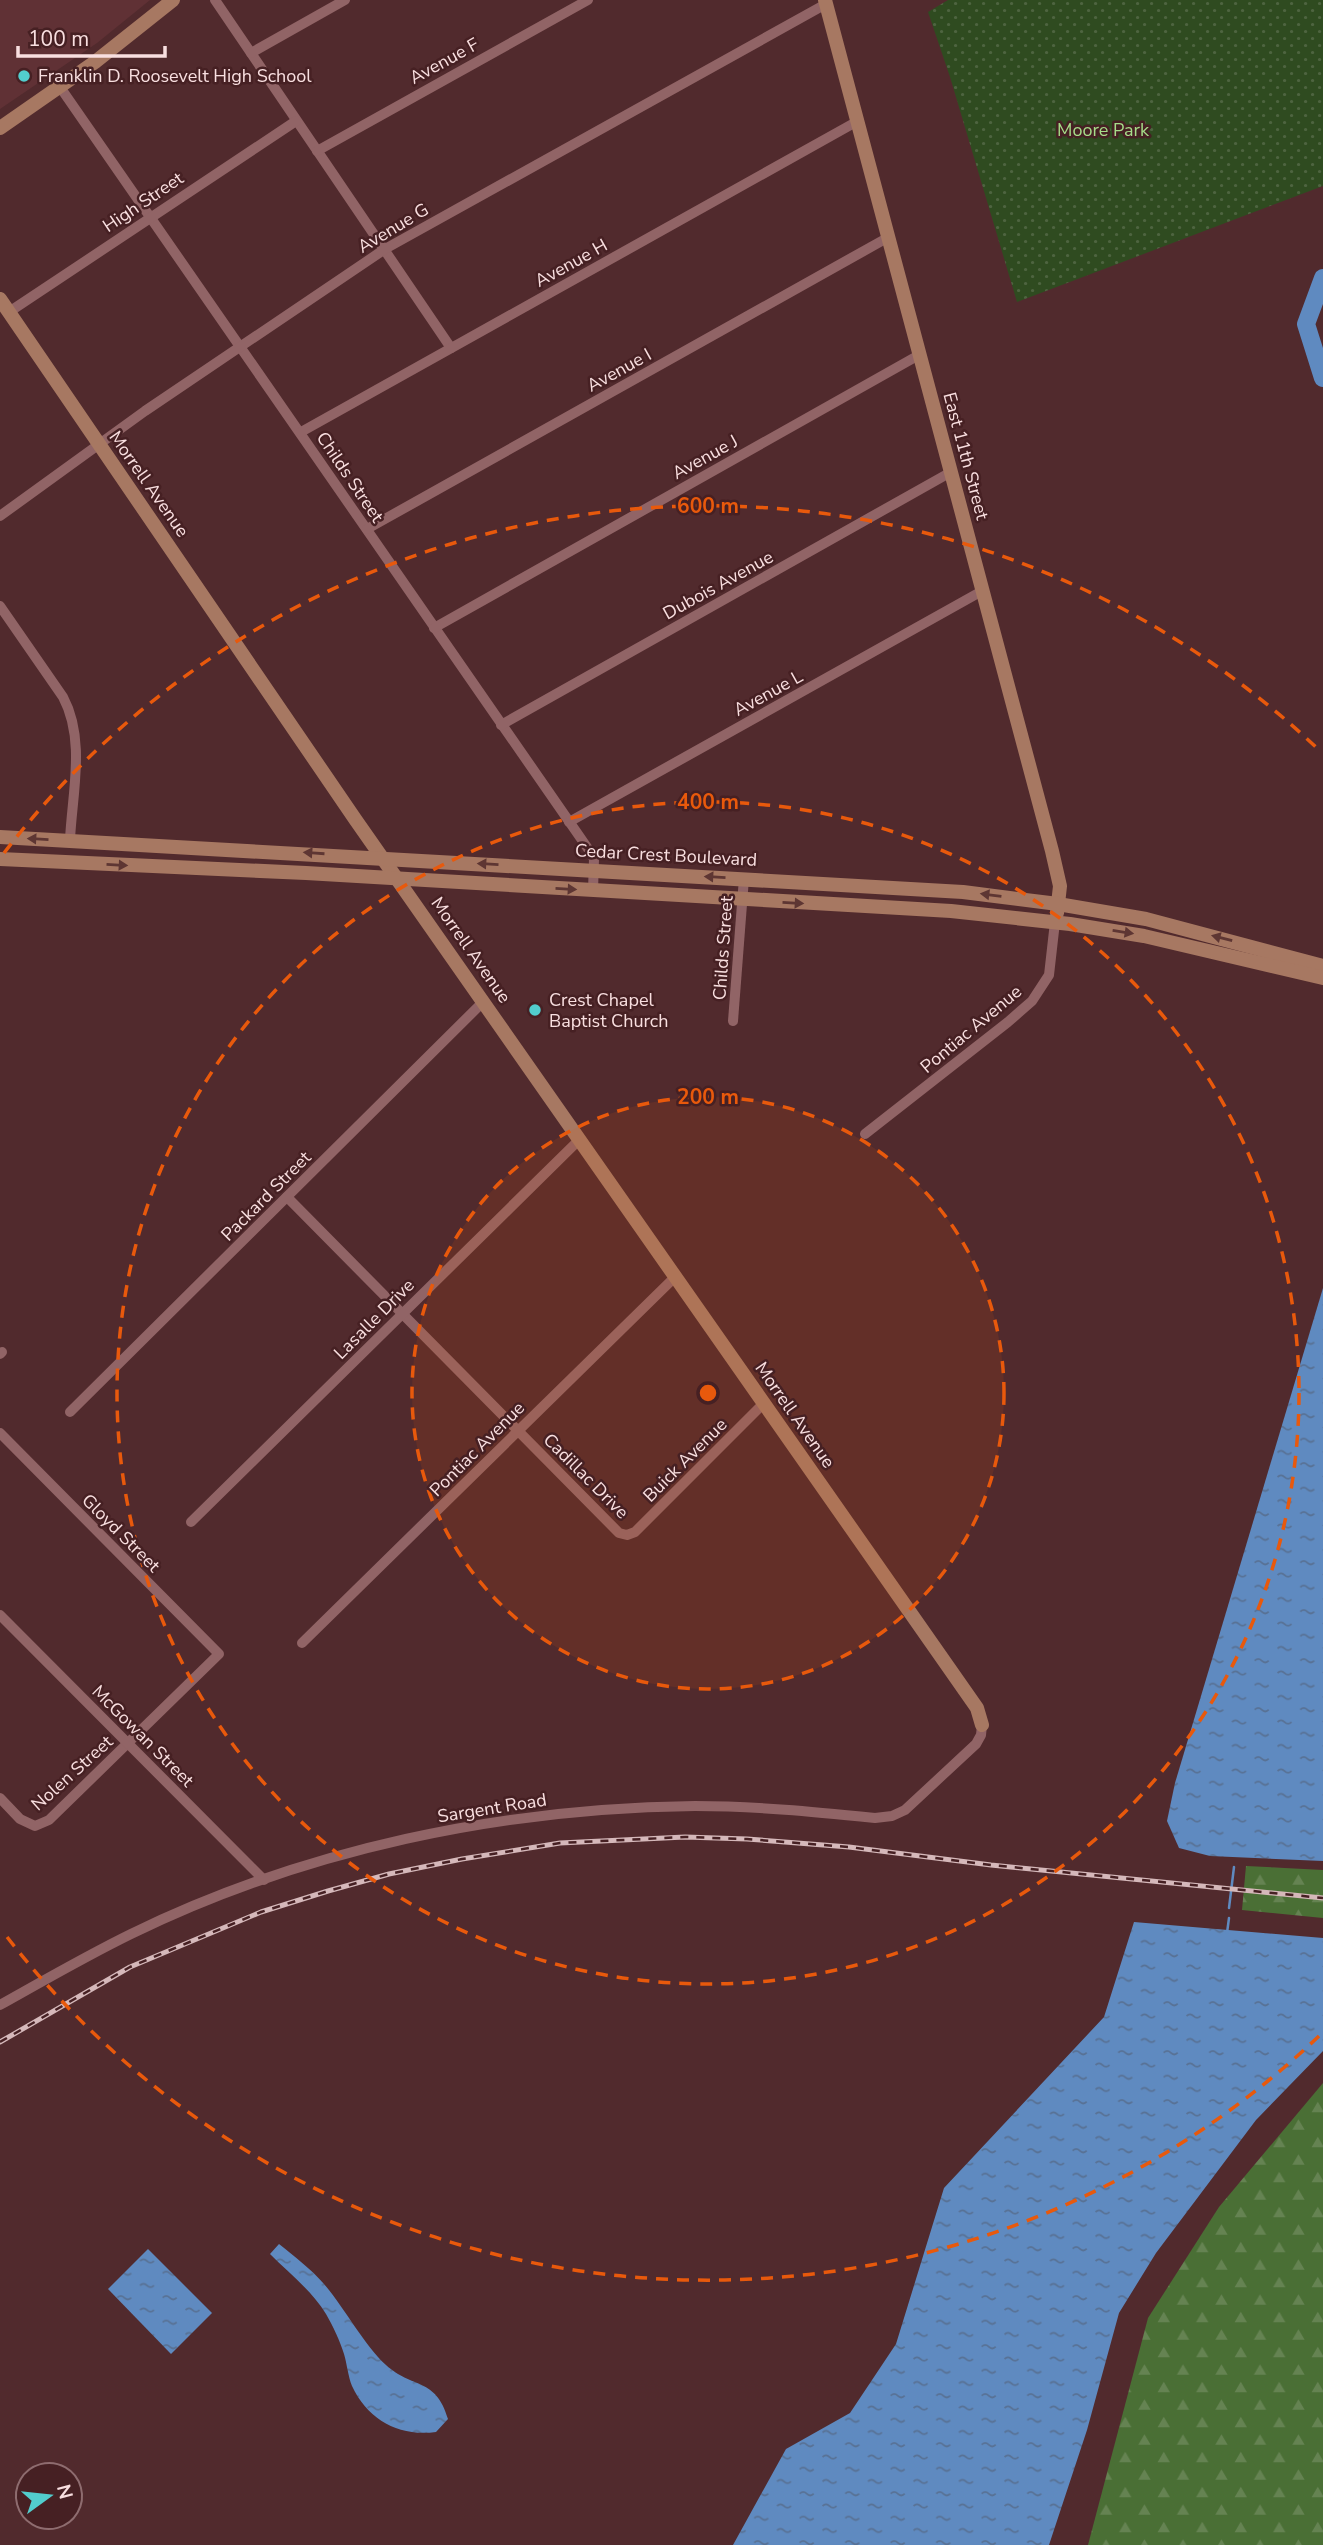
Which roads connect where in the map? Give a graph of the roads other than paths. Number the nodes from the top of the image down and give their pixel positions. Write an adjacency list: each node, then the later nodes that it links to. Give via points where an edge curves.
1 (173, 0): 7 (street)
2 (215, 0): 6 (street)
3 (345, 0): 6 (street)
4 (587, 0): 11 (street, Avenue F)
5 (825, 2): 9 (street, East 11th Street); 14 (street, Avenue G)
6 (251, 53): 8 (street)
7 (60, 87): 10 (street); 12 (street, Childs Street)
8 (296, 121): 11 (street); 12 (street, High Street)
9 (856, 122): 13 (street, East 11th Street); 17 (street, Avenue H)
10 (0, 128)
11 (317, 150): 14 (street)
12 (149, 217): 15 (street, High Street); 16 (street, Childs Street)
13 (887, 238): 18 (street, East 11th Street); 23 (street, Avenue I)
14 (385, 249): 16 (street, Avenue G); 17 (street)
15 (4, 305): 20 (street, Morrell Avenue)
16 (240, 346): 19 (street, Childs Street); 20 (street, Avenue G)
17 (451, 348): 19 (street, Avenue H)
18 (919, 355): 21 (street, East 11th Street); 26 (street, Avenue J)
19 (301, 432): 23 (street, Childs Street)
20 (99, 445): 22 (street, Avenue G); 31 (street, Morrell Avenue)
21 (951, 472): 24 (street, East 11th Street); 27 (street, Dubois Avenue)
22 (0, 516)
23 (367, 529): 26 (street, Childs Street)
24 (982, 592): 28 (street, Avenue L); 39 (street, East 11th Street, via 1052,851 1060,886)
25 (0, 606): 30 (street, via 71,712 76,738)
26 (434, 628): 27 (street, Childs Street)
27 (501, 725): 28 (street, Childs Street)
28 (569, 822): 34 (street, Childs Street, via 591,853)
29 (0, 837): 30 (street, Cedar Crest Boulevard, one-way to 29)
30 (70, 840): 31 (street, Cedar Crest Boulevard, one-way to 30); 33 (street)
31 (382, 858): 34 (street, Cedar Crest Boulevard, one-way to 31); 36 (street, Morrell Avenue)
32 (0, 859): 33 (street, Cedar Crest Boulevard)
33 (69, 863): 36 (street, Cedar Crest Boulevard, one-way to 36)
34 (594, 870): 35 (street, Cedar Crest Boulevard, one-way to 34); 37 (street, Childs Street)
35 (744, 878): 38 (street, Childs Street); 39 (street, Cedar Crest Boulevard, one-way to 35, via 963,892)
36 (400, 880): 37 (street, Cedar Crest Boulevard, one-way to 37); 44 (street, Morrell Avenue)
37 (593, 891): 38 (street, Cedar Crest Boulevard)
38 (743, 900): 40 (street, Cedar Crest Boulevard, one-way to 40, via 951,911); 45 (street, Childs Street)
39 (1058, 904): 40 (street, East 11th Street); 41 (street, Cedar Crest Boulevard, one-way to 39, via 1146,919)
40 (1055, 922): 41 (street, Cedar Crest Boulevard, one-way to 41); 46 (street, Pontiac Avenue, via 1049,975 1032,1001)
41 (1280, 961): 42 (street, Cedar Crest Boulevard); 43 (street, Cedar Crest Boulevard)
42 (1323, 966)
43 (1323, 978)
44 (484, 1001): 47 (street, Morrell Avenue); 48 (street, Packard Street)
45 (733, 1021)
46 (865, 1134)
47 (580, 1139): 49 (street, Morrell Avenue); 50 (street, Lasalle Drive)
48 (288, 1197): 50 (street, Cadillac Drive); 52 (street, Packard Street)
49 (675, 1277): 51 (street, Morrell Avenue); 53 (street, Pontiac Avenue)
50 (401, 1314): 53 (street, Cadillac Drive); 55 (street, Lasalle Drive)
51 (763, 1404): 56 (street, Buick Avenue); 60 (street, Morrell Avenue, via 976,1707)
52 (70, 1412)
53 (518, 1431): 56 (street, Cadillac Drive); 58 (street, Pontiac Avenue)
54 (0, 1433): 59 (street, Gloyd Street)
55 (191, 1522)
56 (627, 1535)
57 (0, 1615): 61 (street, McGowan Street)
58 (302, 1643)
59 (219, 1654): 61 (street, Nolen Street)
60 (982, 1725): 63 (street, Sargent Road, via 976,1744 916,1801 892,1816 696,1806 527,1817 400,1841)
61 (128, 1744): 62 (street, Nolen Street, via 49,1820 35,1826 20,1819); 63 (street, McGowan Street)
62 (0, 1798)
63 (264, 1880): 64 (street, Sargent Road, via 131,1934)
64 (0, 2005)

